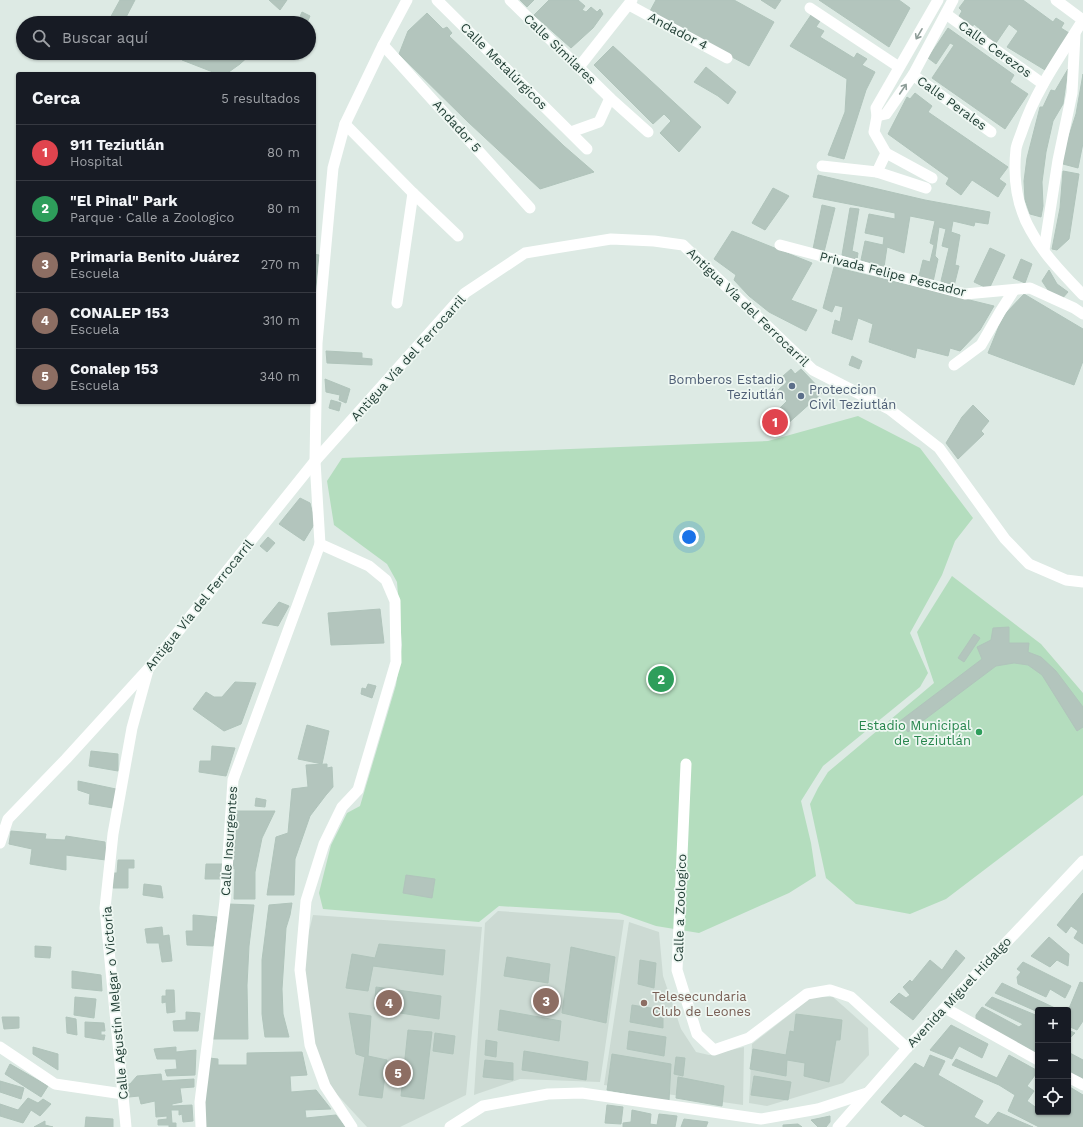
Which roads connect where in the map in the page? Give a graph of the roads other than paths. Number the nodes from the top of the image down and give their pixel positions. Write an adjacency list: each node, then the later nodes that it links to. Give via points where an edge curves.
1 (407, 0): 12 (street)
2 (437, 0): 21 (street, Calle Metalúrgicos)
3 (510, 0): 14 (street, Calle Similares)
4 (953, 0): 9 (street)
5 (1056, 0): 10 (street)
6 (935, 1): 15 (street, one-way to 15)
7 (630, 2): 13 (street, Andador 4); 14 (street)
8 (810, 8): 15 (street)
9 (946, 14): 16 (street); 17 (street, Calle Cerezos)
10 (1083, 20): 11 (street)
11 (1075, 33): 17 (street); 32 (street, via 1072,93 1058,160)
12 (383, 45): 20 (street); 29 (street, Andador 5)
13 (727, 58)
14 (579, 68): 18 (street, Calle Similares)
15 (899, 68): 19 (street, via 876,108)
16 (913, 75): 19 (street, one-way to 16, via 886,114); 23 (street, Calle Perales)
17 (1043, 84): 32 (street, via 1025,120 1016,148 1015,173 1018,200 1031,231)
18 (610, 98): 21 (street, via 599,122); 22 (street, Calle Similares)
19 (878, 116): 25 (street, via 874,132)
20 (345, 124): 28 (street); 38 (street, via 333,168 318,327)
21 (571, 132): 24 (street, Calle Metalúrgicos)
22 (648, 132)
23 (991, 132)
24 (587, 149)
25 (886, 153): 27 (street); 27 (street, via 929,183)
26 (822, 166): 27 (street)
27 (877, 172)
28 (413, 193): 30 (street); 35 (street)
29 (530, 208)
30 (458, 236)
31 (780, 245): 33 (street, Privada Felipe Pescador, via 965,294)
32 (1044, 250): 34 (street, via 1056,267)
33 (1014, 290): 36 (street, Privada Felipe Pescador, via 1030,288); 37 (street, via 981,346)
34 (1083, 295): 36 (street, Privada Felipe Pescador)
35 (397, 303)
36 (1079, 311)
37 (954, 365)
38 (315, 461): 39 (street); 40 (street, Antigua Vía del Ferrocarril, via 465,293 525,253 611,239 683,245 813,370 889,409 939,448 1005,539 1029,564 1066,580); 41 (street, Antigua Vía del Ferrocarril)
39 (320, 544): 54 (street, Calle Insurgentes, via 233,780 225,901 200,1102); 55 (street, via 369,566 386,580 396,601 396,662 358,790 342,807 324,844 306,901 300,970 310,1045 325,1086)
40 (1083, 582)
41 (149, 668): 43 (street, Antigua Vía del Ferrocarril, via 8,819); 52 (street, Calle Agustín Melgar o Victoria, via 132,728 114,834 105,908)
42 (686, 764): 47 (street, Calle a Zoologico, via 677,970 697,1034 714,1050 749,1038 807,994 830,990 852,997)
43 (0, 843)
44 (1083, 860): 45 (street, Avenida Miguel Hidalgo)
45 (945, 1008): 47 (street, Avenida Miguel Hidalgo); 48 (street)
46 (0, 1046): 52 (street, via 55,1084)
47 (907, 1048): 51 (street, Avenida Miguel Hidalgo)
48 (1035, 1058)
49 (1071, 1079): 50 (street)
50 (1083, 1085)
51 (867, 1093): 56 (street, via 818,1109 761,1119 582,1093 548,1094 483,1106); 57 (street, Avenida Miguel Hidalgo)
52 (123, 1094): 53 (street, Calle Agustín Melgar o Victoria)
53 (126, 1127)
54 (201, 1127)
55 (352, 1127)
56 (450, 1127)
57 (838, 1127)

